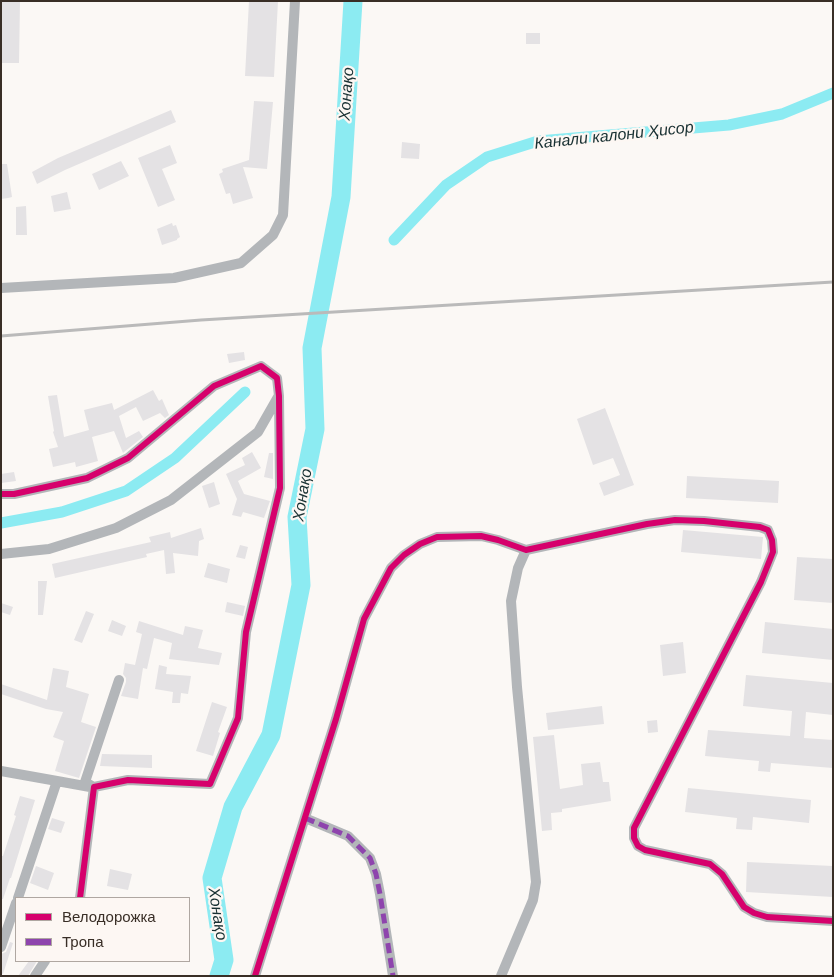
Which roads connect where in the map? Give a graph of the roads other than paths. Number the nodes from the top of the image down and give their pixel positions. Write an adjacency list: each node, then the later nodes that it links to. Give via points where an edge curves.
1 (295, 1): 2 (street, via 282,215 274,235 241,262 174,278)
2 (1, 288)
3 (279, 396): 4 (street, via 276,378 261,366 214,386 128,458 87,478); 6 (street, via 258,432 171,500 116,528 49,549); 10 (street, via 280,488 246,632 238,718 210,784 128,780)
4 (1, 494)
5 (526, 550): 11 (street, via 481,536 437,538 420,544 391,568 364,618); 15 (street, via 675,520 768,530 773,552 761,582 634,828 634,838 645,850 710,864 722,874 749,911 767,917); 21 (street, via 510,601 536,882 533,900)
6 (1, 554)
7 (119, 680): 10 (street, via 85,782)
8 (1, 771): 9 (street)
9 (56, 781): 10 (street); 12 (street)
10 (94, 787): 13 (street)
11 (305, 818): 19 (street); 20 (street, via 348,836 370,858 380,894)
12 (18, 897)
13 (80, 897)
14 (15, 906): 16 (street)
15 (833, 921)
16 (1, 947)
17 (44, 962): 18 (street)
18 (34, 976)
19 (255, 976)
20 (393, 976)
21 (501, 976)

